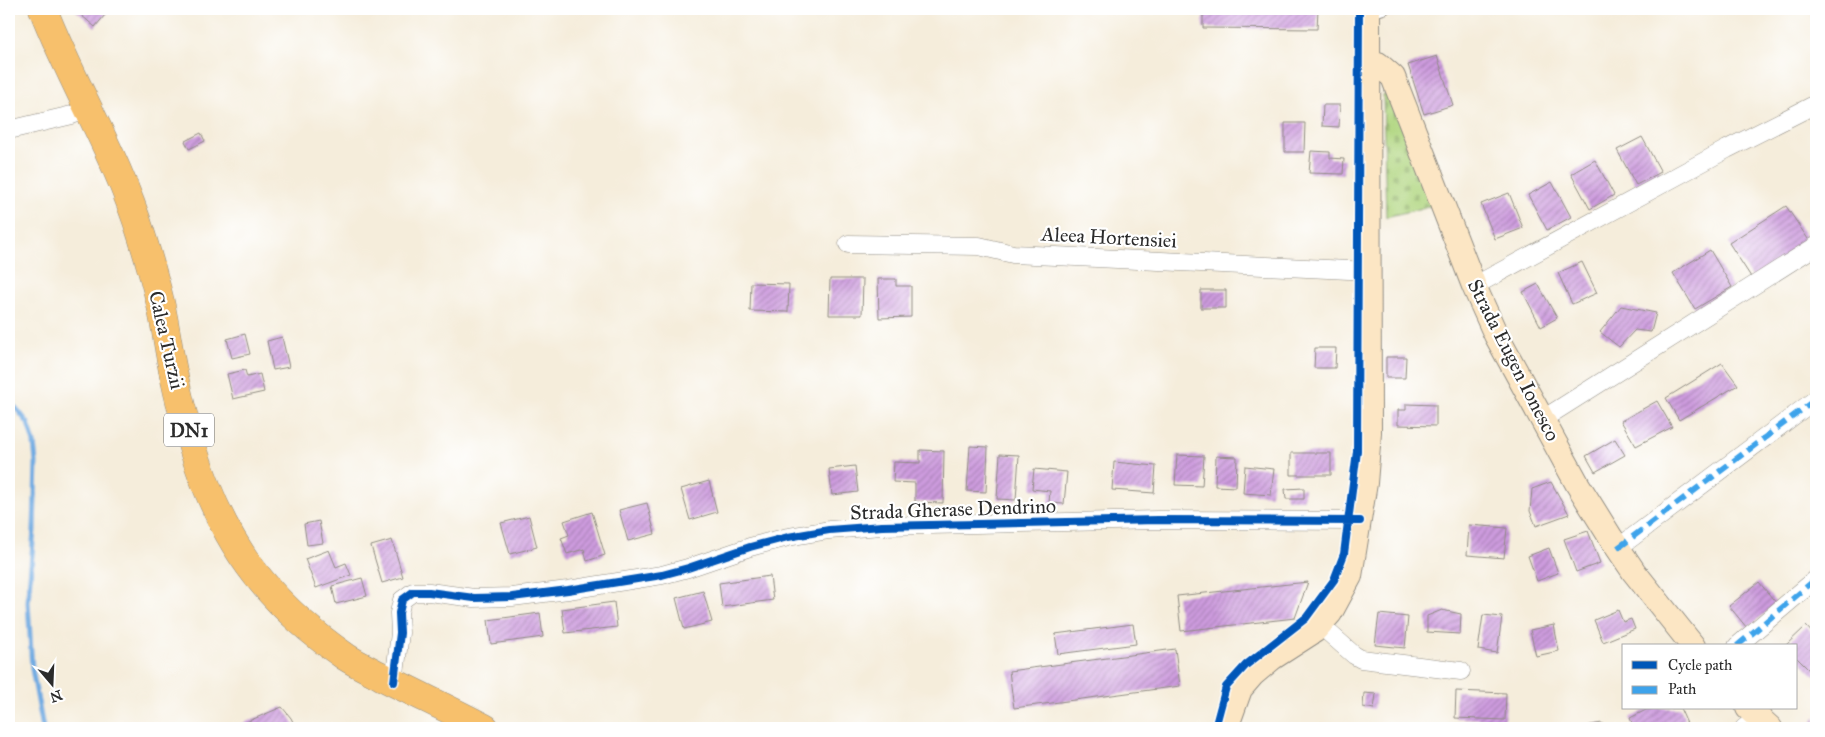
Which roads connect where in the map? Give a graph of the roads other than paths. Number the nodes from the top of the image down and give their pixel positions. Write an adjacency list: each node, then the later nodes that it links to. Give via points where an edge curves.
1 (36, 9): 4 (main road, Calea Turzii / DN1)
2 (43, 9): 4 (main road, Calea Turzii / DN1)
3 (1374, 11): 5 (main road)
4 (55, 40): 7 (main road, Calea Turzii / DN1)
5 (1368, 62): 11 (main road); 12 (main road, Strada Eugen Ionesco, via 1378,64 1393,77)
6 (1816, 104): 12 (street)
7 (89, 108): 8 (street, via 72,116); 23 (main road, Calea Turzii / DN1, via 116,165 142,236 193,447 222,522 263,584 306,626 348,658)
8 (9, 130)
9 (848, 244): 11 (street, Aleea Hortensiei, via 979,246 1013,254)
10 (1816, 246): 15 (street)
11 (1370, 272): 16 (main road, via 1369,433)
12 (1474, 286): 15 (main road, Strada Eugen Ionesco, via 1496,334)
13 (1730, 314): 15 (street, via 1579,404)
14 (1816, 398): 17 (street)
15 (1546, 417): 17 (main road, Strada Eugen Ionesco, via 1578,485)
16 (1360, 521): 19 (main road, via 1350,576 1330,613); 23 (street, Strada Gherase Dendrino, via 1158,520 882,526 788,537 662,575 568,590 474,598 412,592 402,600 399,613)
17 (1618, 548): 20 (main road, Strada Eugen Ionesco)
18 (1816, 580): 21 (street)
19 (1319, 624): 22 (street, via 1361,659); 25 (main road, via 1297,644 1272,658 1253,674 1240,689)
20 (1691, 644)
21 (1739, 644)
22 (1461, 671)
23 (394, 682): 24 (main road, Calea Turzii / DN1)
24 (485, 728)
25 (1226, 728)

